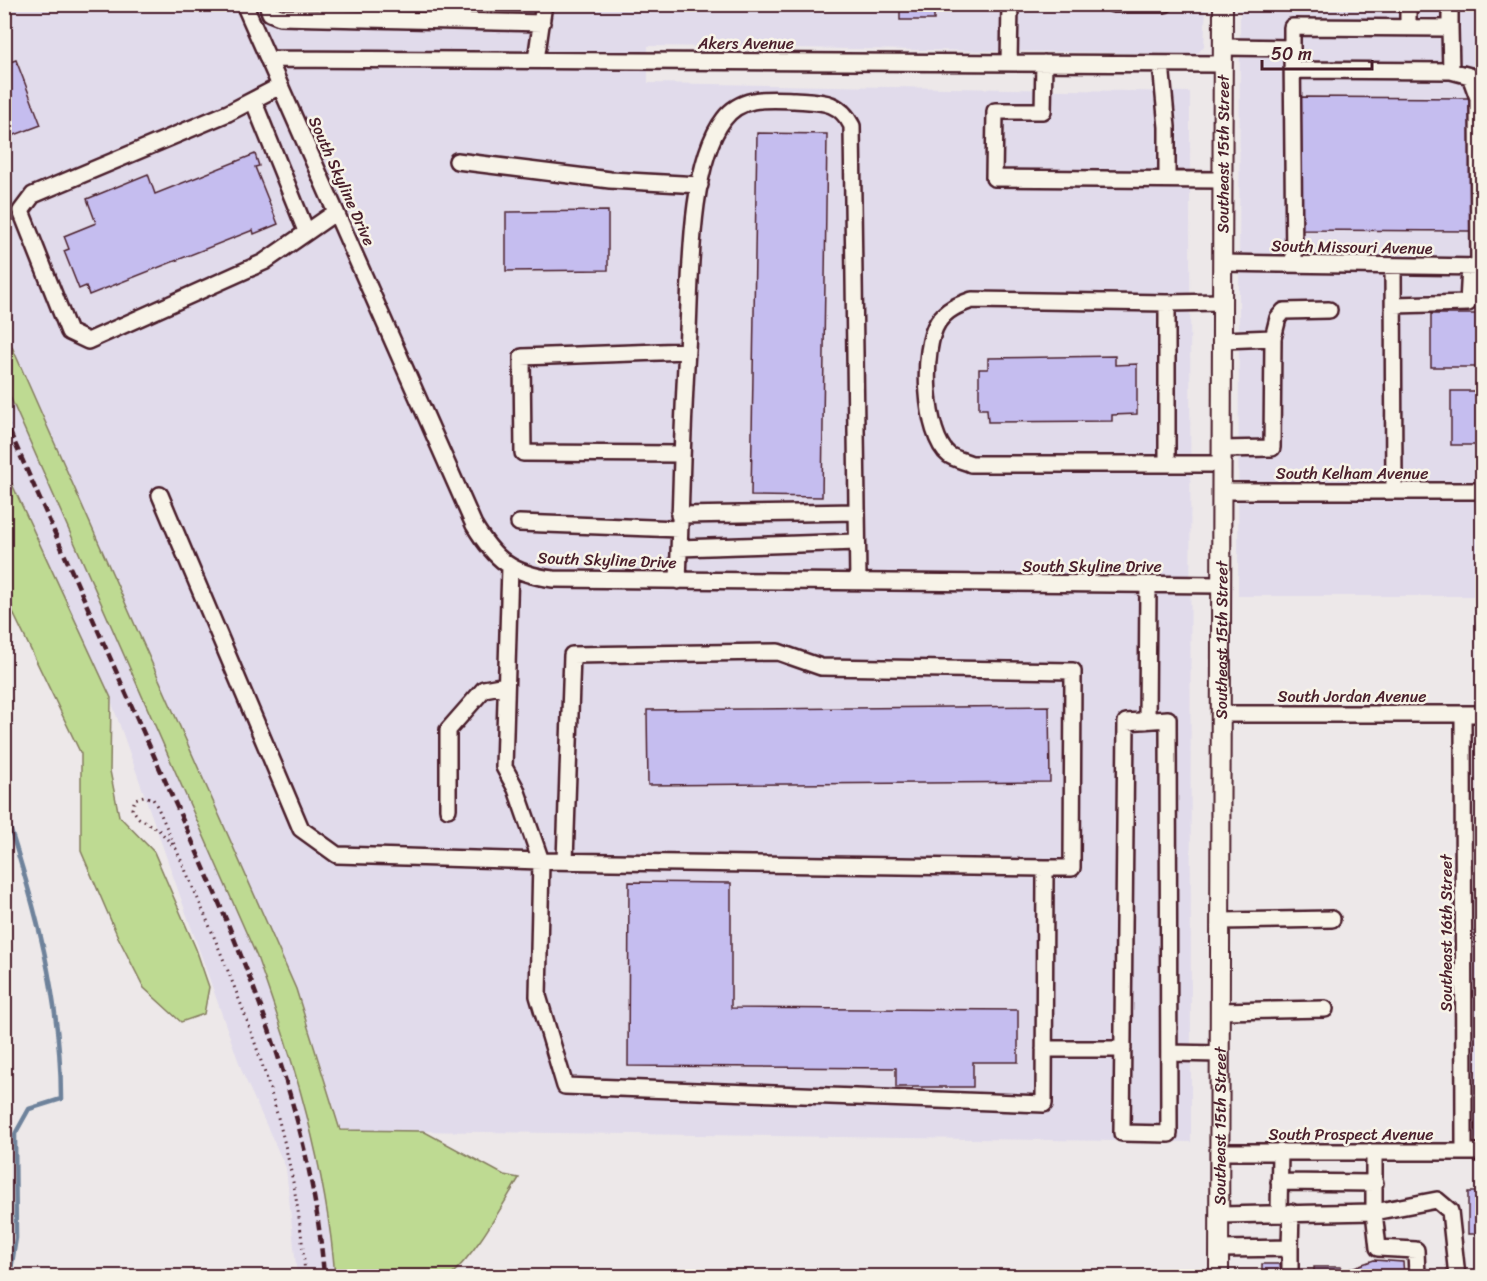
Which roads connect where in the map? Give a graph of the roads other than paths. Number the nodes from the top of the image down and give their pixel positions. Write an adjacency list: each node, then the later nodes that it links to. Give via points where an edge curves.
1 (244, 4): 15 (street, South Skyline Drive)
2 (267, 4): 10 (street, via 270,13 280,17)
3 (544, 4): 10 (street)
4 (1010, 4): 17 (street)
5 (1113, 4): 6 (street)
6 (1165, 4)
7 (1223, 4): 14 (main road, Southeast 15th Street)
8 (1408, 4): 12 (street)
9 (1450, 4): 11 (street)
10 (542, 23): 16 (street)
11 (1450, 27): 12 (street); 21 (street)
12 (1408, 28): 13 (street, via 1292,27)
13 (1292, 48): 14 (street, Akers Avenue); 20 (street)
14 (1223, 55): 19 (street, Akers Avenue); 26 (main road, Southeast 15th Street)
15 (268, 59): 16 (street, Akers Avenue); 22 (street, South Skyline Drive)
16 (536, 60): 17 (street, Akers Avenue)
17 (1010, 63): 18 (street, Akers Avenue)
18 (1044, 63): 19 (street, Akers Avenue); 25 (street, via 1043,111 995,111 994,178)
19 (1161, 64): 25 (street)
20 (1292, 70): 21 (street); 31 (street)
21 (1451, 71): 33 (street, via 1470,76 1478,98)
22 (280, 86): 23 (street); 28 (street, South Skyline Drive)
23 (253, 100): 29 (street); 29 (street, via 33,195 21,211 55,300 69,332 88,341 264,262)
24 (457, 160): 27 (street, via 610,180)
25 (1167, 180): 26 (street)
26 (1222, 180): 30 (main road, Southeast 15th Street)
27 (700, 185): 40 (street, via 692,241); 48 (street, via 724,119 749,101 821,102 838,107 852,126)
28 (336, 212): 29 (street); 53 (street, South Skyline Drive, via 474,525 486,546)
29 (306, 231)
30 (1222, 263): 31 (street, South Missouri Avenue); 34 (main road, Southeast 15th Street)
31 (1294, 264): 32 (street, South Missouri Avenue)
32 (1394, 266): 33 (street, South Missouri Avenue); 36 (street)
33 (1477, 267): 36 (street, via 1468,303)
34 (1222, 302): 35 (street); 39 (main road, Southeast 15th Street)
35 (1167, 303): 43 (street); 43 (street, via 962,303 951,307 937,323 928,382 936,438 950,455 971,464)
36 (1394, 305): 45 (street)
37 (1329, 310): 38 (street, via 1284,311)
38 (1273, 338): 39 (street); 42 (street, via 1272,448)
39 (1223, 339): 42 (main road, Southeast 15th Street)
40 (687, 351): 41 (street); 41 (street, via 522,357 523,453)
41 (681, 454): 49 (street)
42 (1222, 457): 43 (street); 44 (main road, Southeast 15th Street)
43 (1167, 464)
44 (1222, 491): 45 (street, South Kelham Avenue); 57 (main road, Southeast 15th Street)
45 (1394, 491): 46 (street, South Kelham Avenue)
46 (1482, 491)
47 (160, 495): 64 (street, via 301,829 337,855)
48 (856, 512): 49 (street); 51 (street)
49 (679, 522): 50 (street); 52 (street)
50 (519, 524)
51 (857, 542): 52 (street); 55 (street)
52 (679, 548): 54 (street)
53 (510, 567): 54 (street, South Skyline Drive, via 553,579); 58 (street)
54 (678, 581): 55 (street, South Skyline Drive)
55 (858, 582): 56 (street, South Skyline Drive)
56 (1149, 585): 57 (street, South Skyline Drive); 62 (street)
57 (1221, 585): 59 (main road, Southeast 15th Street)
58 (506, 686): 63 (street, via 484,689 448,730); 64 (street, via 504,767 516,789)
59 (1221, 714): 60 (street, South Jordan Avenue); 68 (main road, Southeast 15th Street)
60 (1463, 714): 61 (street, South Jordan Avenue); 78 (street, Southeast 16th Street)
61 (1482, 714)
62 (1147, 721): 72 (street, via 1126,722); 73 (street, via 1168,720)
63 (448, 808)
64 (541, 861): 65 (street); 71 (street, via 538,996 565,1086 1044,1104)
65 (565, 861): 66 (street); 66 (street, via 572,655 778,652 821,667 1073,671 1072,868)
66 (1045, 868): 71 (street)
67 (1332, 919): 68 (street)
68 (1221, 921): 70 (main road, Southeast 15th Street)
69 (1325, 1009): 70 (street)
70 (1220, 1011): 74 (main road, Southeast 15th Street)
71 (1044, 1049): 72 (street)
72 (1123, 1049): 73 (street, via 1122,1133 1169,1134)
73 (1170, 1053): 74 (street)
74 (1220, 1054): 76 (main road, Southeast 15th Street)
75 (1280, 1151): 76 (street, South Prospect Avenue); 77 (street, South Prospect Avenue); 80 (street)
76 (1220, 1152): 84 (main road, Southeast 15th Street)
77 (1374, 1152): 78 (street, South Prospect Avenue); 81 (street)
78 (1464, 1152): 79 (street, South Prospect Avenue)
79 (1482, 1152)
80 (1279, 1182): 81 (street); 82 (street)
81 (1375, 1183): 83 (street)
82 (1285, 1212): 83 (street); 84 (street); 85 (street)
83 (1374, 1212): 89 (street, via 1378,1248 1416,1250); 90 (street, via 1437,1200 1450,1211)
84 (1220, 1215): 86 (main road, Southeast 15th Street)
85 (1290, 1248): 86 (street); 88 (street)
86 (1219, 1249): 87 (main road, Southeast 15th Street)
87 (1219, 1276)
88 (1290, 1276)
89 (1417, 1276)
90 (1457, 1276)

